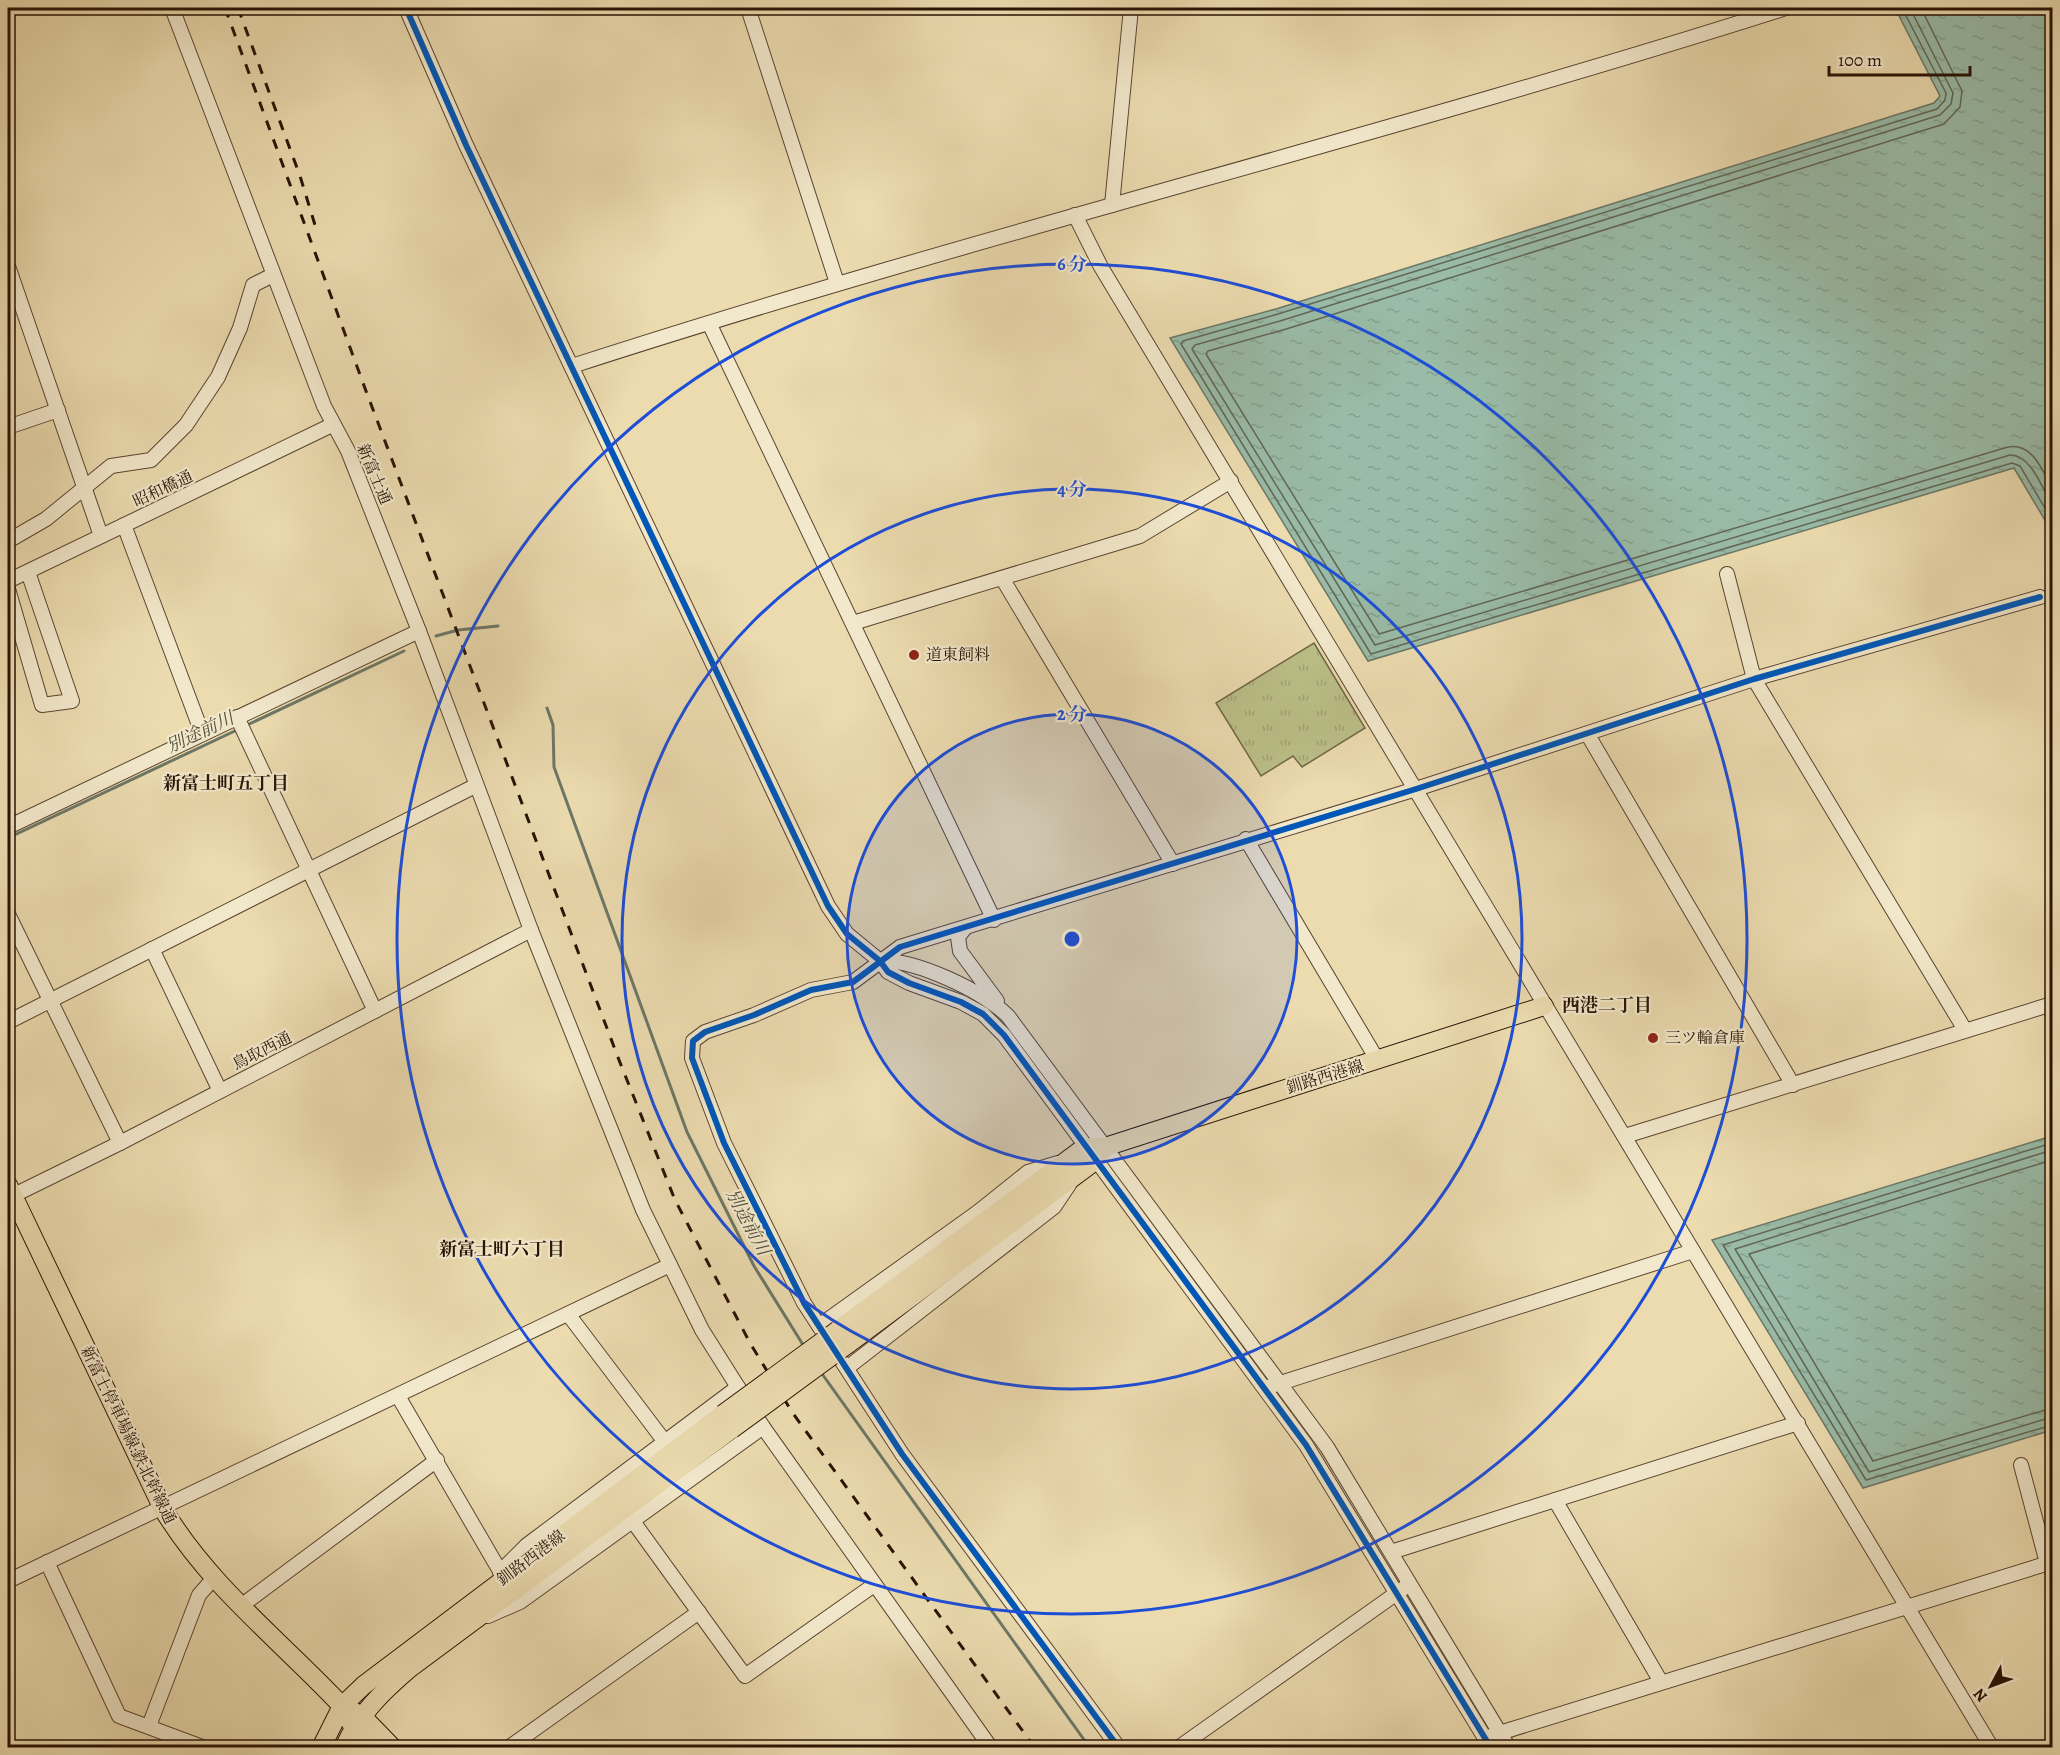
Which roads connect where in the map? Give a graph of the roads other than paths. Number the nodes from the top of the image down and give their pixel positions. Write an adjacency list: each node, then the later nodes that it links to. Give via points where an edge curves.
1 (172, 8): 9 (street, 新富士通)
2 (406, 8): 12 (street, via 466,145)
3 (748, 8): 10 (street)
4 (1131, 8): 6 (street)
5 (1786, 8): 6 (street, via 1626,58)
6 (1112, 205): 7 (street)
7 (1075, 215): 10 (street); 16 (street, via 1101,267)
8 (8, 266): 13 (street)
9 (273, 275): 14 (street, 新富士通); 17 (street, via 253,285 240,328 218,377 186,424 151,460 111,466)
10 (837, 283): 11 (street)
11 (710, 323): 12 (street); 27 (street)
12 (572, 366): 44 (street, via 828,906 847,934)
13 (58, 410): 15 (street); 17 (street)
14 (332, 425): 18 (street, 昭和橋通); 28 (street, 新富士通, via 348,451)
15 (8, 427)
16 (1231, 481): 23 (street, via 1140,536); 34 (street)
17 (84, 487): 19 (street); 20 (street, via 46,519)
18 (124, 525): 19 (street, 昭和橋通); 31 (street)
19 (101, 536): 21 (street, 昭和橋通)
20 (8, 541)
21 (28, 572): 24 (street, 昭和橋通); 25 (street, via 72,701 42,705)
22 (1727, 574): 29 (street)
23 (1002, 578): 27 (street); 37 (street)
24 (8, 581)
25 (8, 589)
26 (2040, 597): 29 (street)
27 (853, 623): 40 (street)
28 (419, 631): 30 (street); 33 (street, 新富士通)
29 (1754, 679): 32 (street); 51 (street)
30 (237, 717): 31 (street); 38 (street)
31 (202, 733): 35 (street)
32 (1588, 735): 34 (street); 53 (street)
33 (475, 786): 38 (street); 42 (street, 新富士通)
34 (1416, 789): 36 (street); 47 (street)
35 (8, 827)
36 (1246, 839): 37 (street); 52 (street)
37 (1173, 864): 40 (street)
38 (309, 870): 43 (street); 49 (street)
39 (8, 914): 45 (street)
40 (994, 920): 41 (street)
41 (964, 928): 44 (street, via 900,947); 48 (street, via 958,938 960,951)
42 (531, 930): 49 (street, 鳥取西通); 61 (street, 新富士通, via 639,1200)
43 (152, 949): 45 (street); 54 (street)
44 (880, 961): 48 (street, via 895,960 957,981); 57 (street, via 888,972 909,983 983,1014); 63 (street, via 853,982 811,990 705,1032 693,1041 692,1058 724,1143)
45 (50, 1000): 50 (street); 56 (street)
46 (2052, 1004): 51 (street)
47 (1544, 1006): 52 (main road, 釧路西港線); 55 (street)
48 (1001, 1008): 57 (street)
49 (375, 1011): 54 (street, 鳥取西通)
50 (8, 1022)
51 (1965, 1030): 53 (street)
52 (1378, 1061): 57 (main road, 釧路西港線)
53 (1793, 1085): 55 (street)
54 (220, 1091): 56 (street, 鳥取西通)
55 (1625, 1136): 60 (street)
56 (120, 1143): 59 (street, 鳥取西通)
57 (1095, 1151): 58 (main road, 釧路西港線); 65 (street, via 1167,1228); 67 (street)
58 (1071, 1168): 63 (street, via 1028,1172); 64 (street, via 1054,1208); 82 (main road, 釧路西港線, bridge)
59 (9, 1193): 75 (main road, 新富士停車場線:鉄北幹線通)
60 (1693, 1251): 65 (street); 69 (street)
61 (670, 1265): 62 (street); 66 (street, 新富士通, via 702,1330)
62 (568, 1314): 68 (street); 71 (street)
63 (819, 1326): 64 (street)
64 (847, 1368): 103 (street, via 902,1454)
65 (1280, 1383): 67 (street); 77 (street, via 1327,1447)
66 (738, 1387): 70 (street, 新富士通); 71 (street)
67 (1264, 1388): 85 (street, via 1306,1445)
68 (398, 1396): 72 (street); 75 (street)
69 (1798, 1423): 74 (street); 87 (street)
70 (763, 1427): 76 (street); 83 (street, 新富士通)
71 (666, 1442): 82 (street, via 527,1545)
72 (437, 1460): 82 (street); 86 (street)
73 (2021, 1465): 79 (street)
74 (1555, 1500): 77 (street); 90 (street)
75 (163, 1509): 78 (street); 80 (main road, 新富士停車場線:鉄北幹線通)
76 (632, 1520): 88 (street); 89 (street, via 520,1602)
77 (1391, 1552): 84 (street)
78 (47, 1562): 81 (street); 93 (street, via 119,1716)
79 (2050, 1562): 87 (street)
80 (213, 1579): 86 (main road, 新富士停車場線:鉄北幹線通); 93 (street, via 199,1595)
81 (8, 1581)
82 (506, 1581): 89 (main road, 釧路西港線); 91 (main road, 釧路西港線, via 400,1655)
83 (874, 1585): 88 (street, via 746,1676); 102 (street, 新富士通)
84 (1411, 1585): 85 (street); 94 (street)
85 (1396, 1592): 95 (street); 104 (street)
86 (241, 1606): 91 (main road, 新富士停車場線:鉄北幹線通)
87 (1908, 1607): 90 (street); 106 (street)
88 (699, 1612): 101 (street)
89 (475, 1621): 92 (main road, 釧路西港線, via 410,1668)
90 (1661, 1682): 94 (street)
91 (342, 1706): 92 (main road); 97 (main road)
92 (357, 1721): 98 (main road); 99 (main road); 100 (main road)
93 (149, 1726): 96 (street)
94 (1500, 1732): 95 (street); 105 (street)
95 (1489, 1743)
96 (205, 1748)
97 (321, 1748)
98 (344, 1748)
99 (372, 1748)
100 (393, 1748)
101 (508, 1748)
102 (991, 1748)
103 (1119, 1748)
104 (1178, 1748)
105 (1509, 1748)
106 (1992, 1748)

